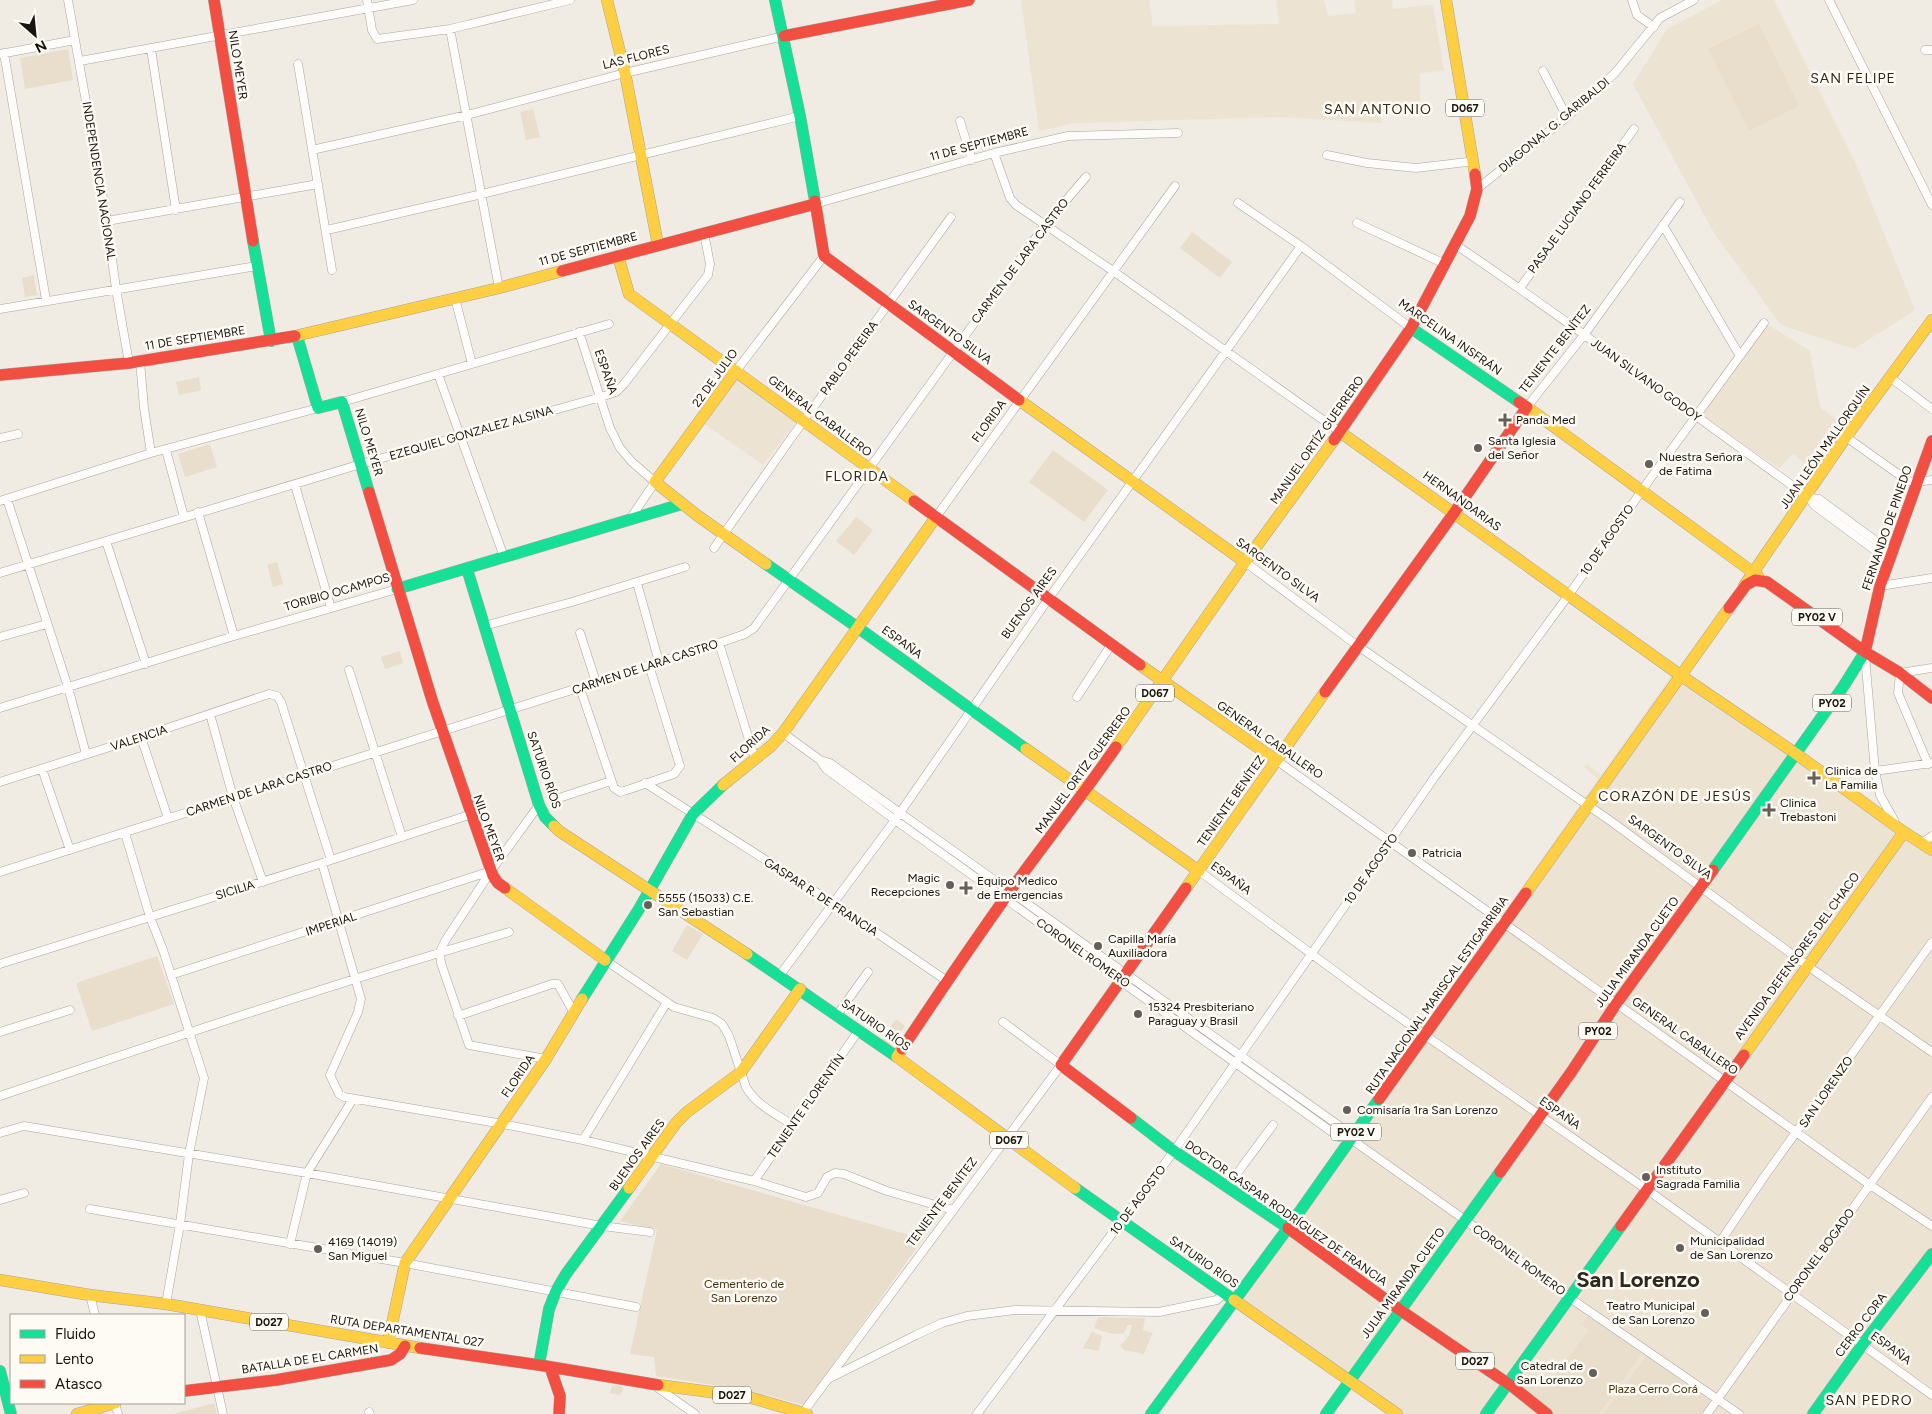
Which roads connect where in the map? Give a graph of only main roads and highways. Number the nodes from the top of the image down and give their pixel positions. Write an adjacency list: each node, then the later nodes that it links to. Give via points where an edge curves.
1 (214, 0): 16 (main road, NILO MEYER)
2 (607, 0): 11 (main road, via 625,73)
3 (775, 0): 8 (main road)
4 (969, 0): 7 (main road, LAS FLORES)
5 (1438, 0): 10 (main road, D067, via 1467,162)
6 (1446, 0): 10 (main road, D067, via 1477,188)
7 (939, 2): 8 (main road, LAS FLORES)
8 (784, 36): 9 (main road)
9 (815, 204): 11 (main road, 11 DE SEPTIEMBRE); 26 (main road, SARGENTO SILVA, via 824,256)
10 (1470, 216): 14 (main road, D067)
11 (658, 245): 12 (main road, 11 DE SEPTIEMBRE)
12 (618, 256): 15 (main road, 11 DE SEPTIEMBRE); 17 (main road, GENERAL CABALLERO, via 629,294)
13 (1932, 320): 28 (main road, JUAN LEÓN MALLORQUÍN)
14 (1411, 328): 19 (main road, MARCELINA INSFRÁN); 20 (main road, MANUEL ORTÍZ GUERRERO / D067)
15 (297, 336): 16 (main road, 11 DE SEPTIEMBRE); 30 (main road, NILO MEYER, via 318,408 342,402)
16 (271, 340): 18 (main road, 11 DE SEPTIEMBRE, via 135,362)
17 (736, 371): 22 (main road, 22 DE JULIO); 25 (main road, GENERAL CABALLERO)
18 (0, 375)
19 (1527, 407): 24 (main road, TENIENTE BENÍTEZ); 28 (main road, MARCELINA INSFRÁN)
20 (1340, 432): 24 (main road, HERNANDARIAS); 26 (main road, MANUEL ORTÍZ GUERRERO / D067)
21 (1932, 440): 33 (main road, FERNANDO DE PINEDO, via 1880,586)
22 (655, 482): 23 (main road, ESPAÑA)
23 (682, 504): 27 (main road, TORIBIO OCAMPOS); 32 (main road, ESPAÑA)
24 (1454, 512): 34 (main road, HERNANDARIAS); 38 (main road, TENIENTE BENÍTEZ)
25 (936, 517): 32 (main road, FLORIDA); 35 (main road, GENERAL CABALLERO)
26 (1245, 562): 35 (main road, MANUEL ORTÍZ GUERRERO / D067)
27 (467, 569): 30 (main road, TORIBIO OCAMPOS); 43 (main road, SATURIO RÍOS, via 545,817 559,831)
28 (1753, 572): 29 (main road, MARCELINA INSFRÁN); 31 (main road, JUAN LEÓN MALLORQUÍN)
29 (1768, 582): 31 (main road, via 1752,581); 33 (main road, PY02 V)
30 (397, 589): 44 (main road, NILO MEYER, via 469,815 491,871 498,883)
31 (1741, 590): 34 (main road, RUTA NACIONAL MARISCAL ESTIGARRIBIA / PY02 V)
32 (857, 626): 39 (main road, ESPAÑA); 43 (main road, FLORIDA, via 783,733 693,814)
33 (1865, 652): 36 (main road, PY02 V); 37 (main road, JULIA MIRANDA CUETO / PY02)
34 (1680, 675): 37 (main road, HERNANDARIAS); 48 (main road, RUTA NACIONAL MARISCAL ESTIGARRIBIA / PY02 V)
35 (1163, 682): 38 (main road, GENERAL CABALLERO); 39 (main road, MANUEL ORTÍZ GUERRERO / D067)
36 (1932, 698)
37 (1795, 753): 40 (main road, HERNANDARIAS); 52 (main road, JULIA MIRANDA CUETO / PY02)
38 (1276, 760): 42 (main road, TENIENTE BENÍTEZ)
39 (1086, 791): 42 (main road, ESPAÑA); 46 (main road, MANUEL ORTÍZ GUERRERO / D067, via 947,981)
40 (1904, 832): 41 (main road, HERNANDARIAS); 58 (main road, AVENIDA DEFENSORES DEL CHACO)
41 (1932, 850)
42 (1198, 871): 47 (main road, TENIENTE BENÍTEZ)
43 (649, 891): 44 (main road, FLORIDA); 45 (main road, SATURIO RÍOS)
44 (605, 960): 53 (main road, FLORIDA, via 546,1060 405,1263)
45 (800, 989): 46 (main road, SATURIO RÍOS); 55 (main road, BUENOS AIRES, via 741,1072 687,1112 556,1291 549,1309)
46 (897, 1056): 51 (main road, SATURIO RÍOS / D067)
47 (1061, 1065): 48 (main road, DOCTOR GASPAR RODRÍGUEZ DE FRANCIA, via 1174,1151)
48 (1288, 1228): 51 (main road, RUTA NACIONAL MARISCAL ESTIGARRIBIA / PY02 V); 52 (main road, DOCTOR GASPAR RODRÍGUEZ DE FRANCIA / D027)
49 (1932, 1254): 71 (main road, CERRO CORA)
50 (0, 1280): 53 (main road, RUTA DEPARTAMENTAL 027 / D027, via 166,1304)
51 (1226, 1300): 57 (main road, SATURIO RÍOS); 65 (main road, RUTA NACIONAL MARISCAL ESTIGARRIBIA / PY02 V)
52 (1400, 1310): 57 (main road, JULIA MIRANDA CUETO / PY02); 58 (main road, DOCTOR GASPAR RODRÍGUEZ DE FRANCIA / D027)
53 (388, 1343): 54 (main road, RUTA DEPARTAMENTAL 027 / D027)
54 (405, 1346): 55 (main road, RUTA DEPARTAMENTAL 027 / D027); 59 (main road, BATALLA DE EL CARMEN, via 391,1360 276,1380)
55 (544, 1366): 63 (main road, via 560,1396); 64 (main road, RUTA DEPARTAMENTAL 027 / D027, via 748,1397)
56 (0, 1371): 61 (main road)
57 (1350, 1381): 66 (main road, JULIA MIRANDA CUETO / PY02); 67 (main road, SATURIO RÍOS)
58 (1510, 1386): 68 (main road, AVENIDA DEFENSORES DEL CHACO); 69 (main road, AVENIDA DEFENSORES DEL CHACO); 70 (main road, DOCTOR GASPAR RODRÍGUEZ DE FRANCIA / D027)
59 (185, 1391)
60 (112, 1404): 62 (main road)
61 (10, 1414)
62 (77, 1414)
63 (559, 1414)
64 (804, 1414)
65 (1151, 1414)
66 (1326, 1414)
67 (1397, 1414)
68 (1486, 1414)
69 (1493, 1414)
70 (1547, 1414)
71 (1813, 1414)

